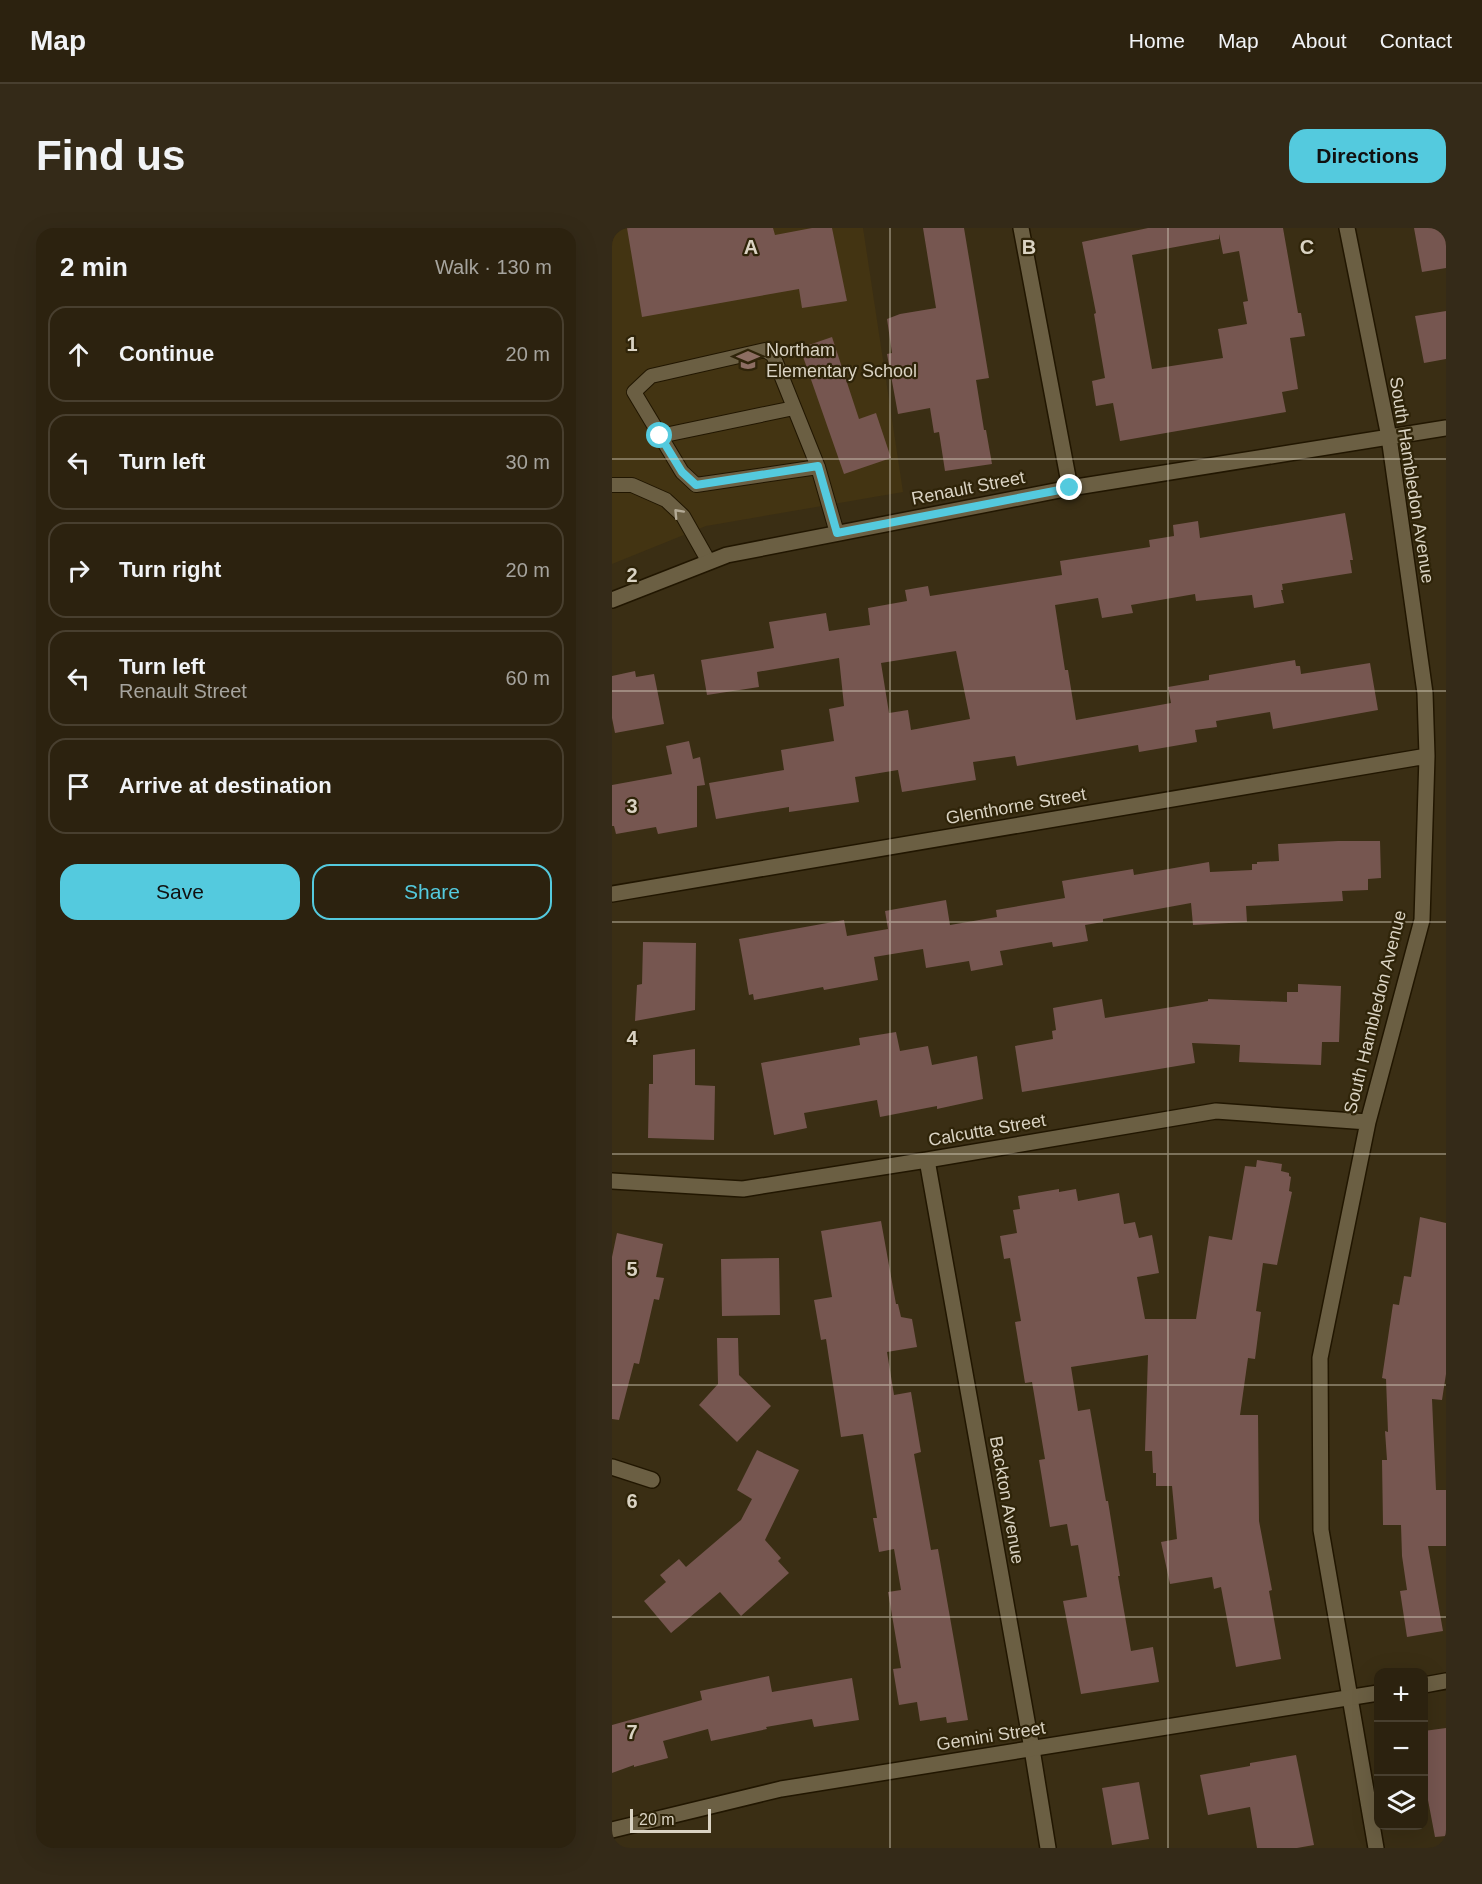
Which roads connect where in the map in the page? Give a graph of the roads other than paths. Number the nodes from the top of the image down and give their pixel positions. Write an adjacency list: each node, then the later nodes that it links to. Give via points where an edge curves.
1 (1021, 228): 9 (street)
2 (1347, 228): 6 (street, South Hambledon Avenue)
3 (794, 408): 5 (lane); 5 (lane, via 772,355 765,350 651,376 634,392); 7 (lane)
4 (1446, 428): 6 (street, Renault Street)
5 (660, 436): 7 (lane, via 682,472 696,485)
6 (1389, 437): 9 (street, Renault Street); 13 (street, South Hambledon Avenue, via 1425,693)
7 (818, 466): 10 (lane)
8 (612, 485): 11 (lane, one-way to 8, via 683,516 666,500 632,485)
9 (1070, 488): 10 (street, Renault Street)
10 (837, 533): 11 (street, Renault Street)
11 (709, 562): 12 (street, Renault Street)
12 (612, 600)
13 (1428, 756): 14 (street, Glenthorne Street); 15 (street, South Hambledon Avenue, via 1422,920)
14 (612, 894)
15 (1368, 1122): 16 (street, Calcutta Street, via 1216,1111); 23 (street, South Hambledon Avenue, via 1320,1358 1322,1530)
16 (927, 1160): 17 (street, Calcutta Street, via 742,1189); 24 (street, Backton Avenue)
17 (612, 1181)
18 (612, 1467): 19 (street)
19 (652, 1480)
20 (1446, 1681): 21 (street)
21 (1428, 1684)
22 (1374, 1694): 23 (street, Gemini Street)
23 (1350, 1698): 24 (street, Gemini Street); 27 (street, South Hambledon Avenue)
24 (1032, 1749): 25 (street, Gemini Street, via 781,1789); 26 (street, Backton Avenue)
25 (612, 1830)
26 (1048, 1848)
27 (1376, 1848)

